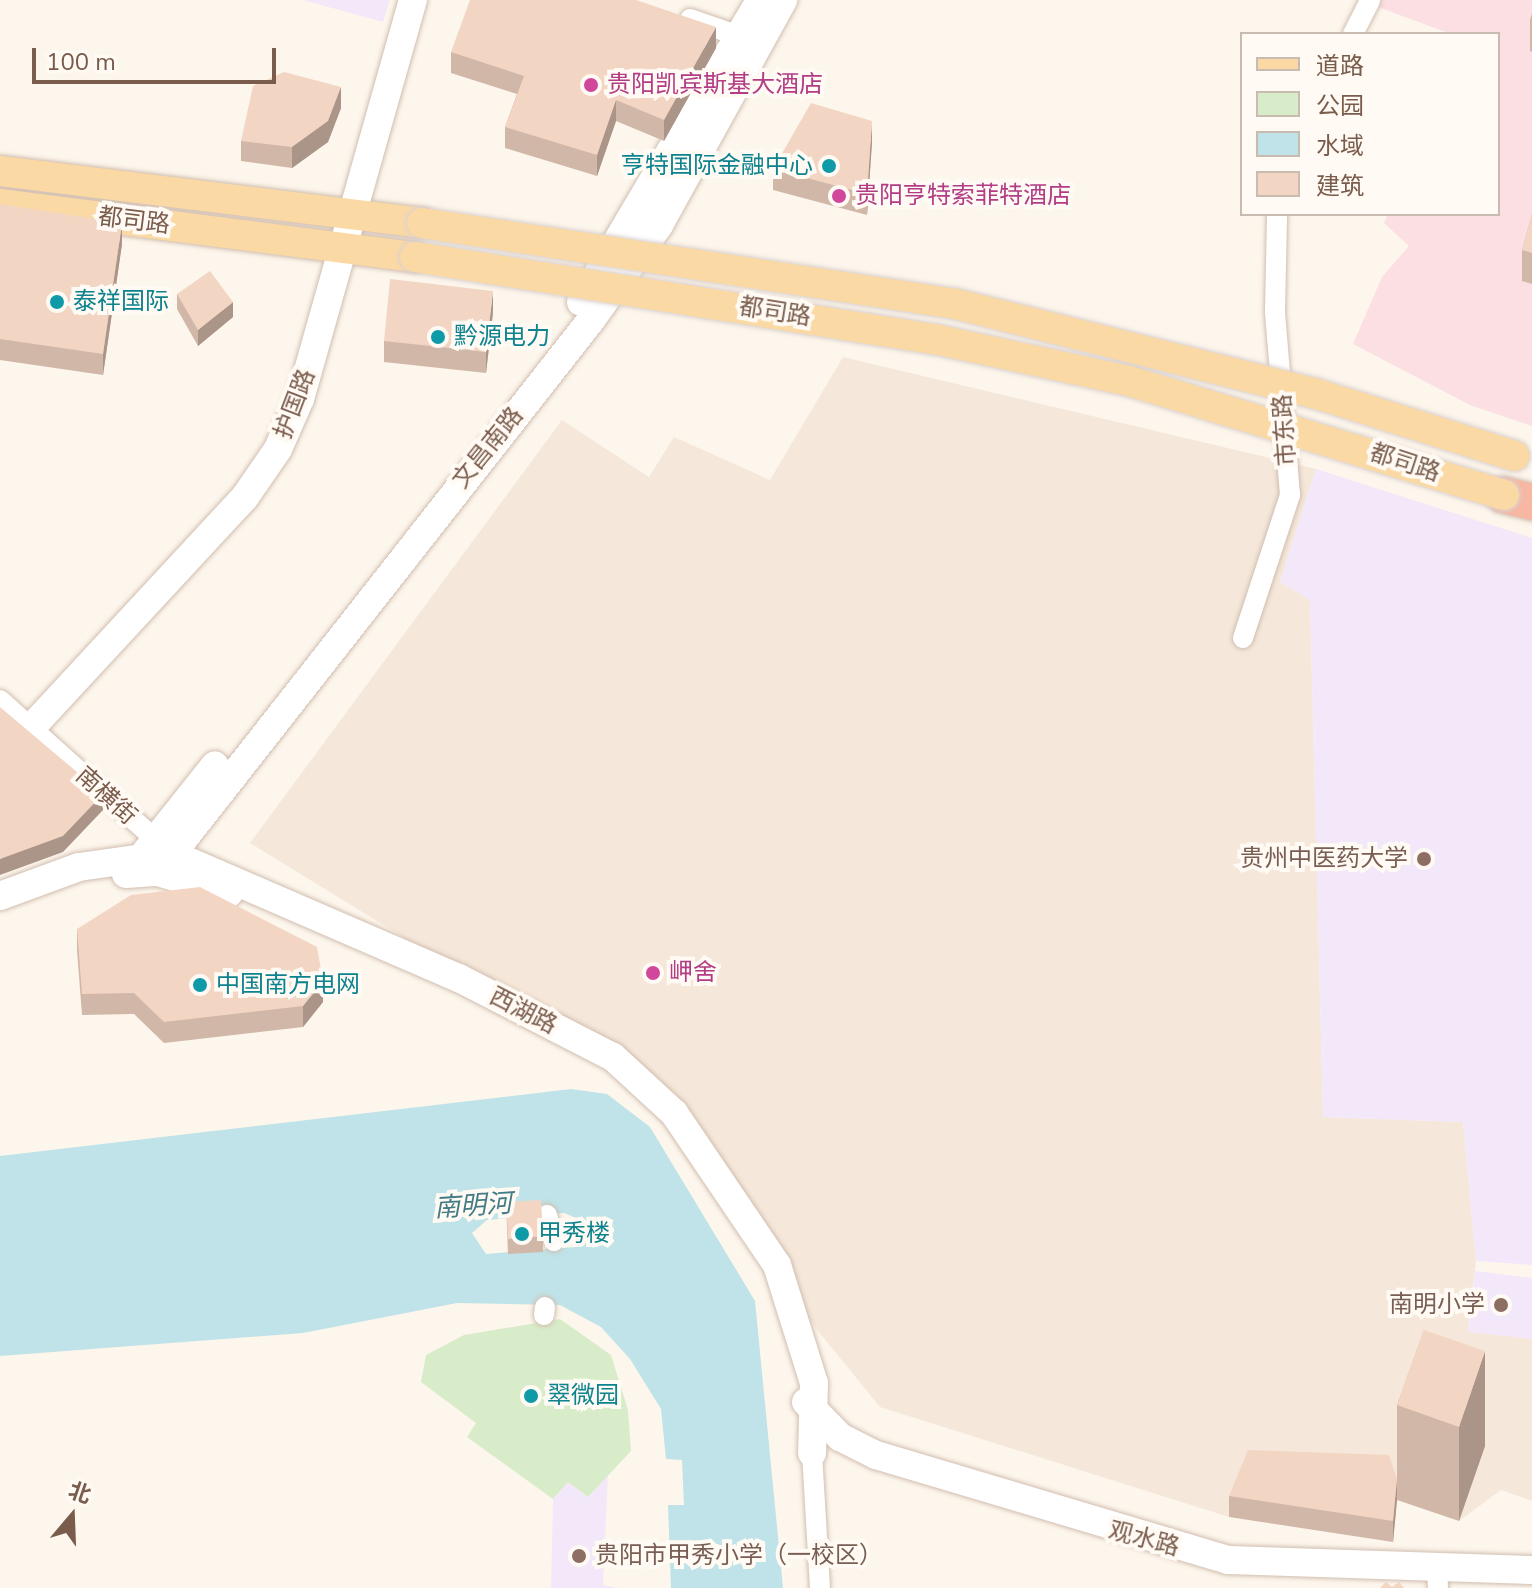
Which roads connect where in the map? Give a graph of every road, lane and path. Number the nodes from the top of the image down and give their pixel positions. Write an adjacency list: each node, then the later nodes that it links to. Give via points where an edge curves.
1 (413, 0): 10 (main road, 护国路)
2 (760, 0): 7 (main road, 文昌南路)
3 (783, 0): 18 (main road, 文昌南路, via 659,225 591,320)
4 (1370, 0): 6 (street)
5 (665, 10): 7 (street)
6 (1354, 32)
7 (739, 36): 18 (main road, 文昌南路, via 573,314)
8 (0, 171): 10 (main road, 都司路)
9 (0, 204): 12 (main road, 都司路)
10 (353, 215): 12 (main road, 护国路); 13 (main road, 都司路, bridge, via 956,304 1317,394)
11 (1277, 216): 15 (street, 市东路, via 1275,312 1290,495)
12 (343, 248): 14 (main road, 都司路, bridge, via 939,340 1085,371); 17 (main road, 护国路, via 300,399 278,449 245,497)
13 (1526, 460)
14 (1523, 501)
15 (1243, 638)
16 (0, 700): 17 (street, 南横街)
17 (31, 728): 18 (street, 南横街)
18 (158, 855): 19 (main road, 西湖路, via 79,867); 20 (main road, 西湖路); 23 (main road, 西湖路, via 217,888 451,993 638,1095 663,1120 765,1273); 23 (main road, 西湖路, via 459,978 648,1082 777,1265)
19 (0, 896)
20 (0, 916)
21 (547, 1215): 22 (street)
22 (554, 1241)
23 (806, 1383): 24 (main road); 25 (main road, 西湖路); 26 (main road, 观水路, via 849,1425 877,1439 1136,1520 1230,1542 1325,1552)
24 (812, 1413): 25 (main road, 西湖路); 28 (main road, 观水路, via 876,1455 1130,1536 1228,1560)
25 (812, 1453): 29 (street, 西湖路)
26 (1532, 1555)
27 (1532, 1570): 28 (main road, 观水路)
28 (1437, 1579)
29 (820, 1588)

